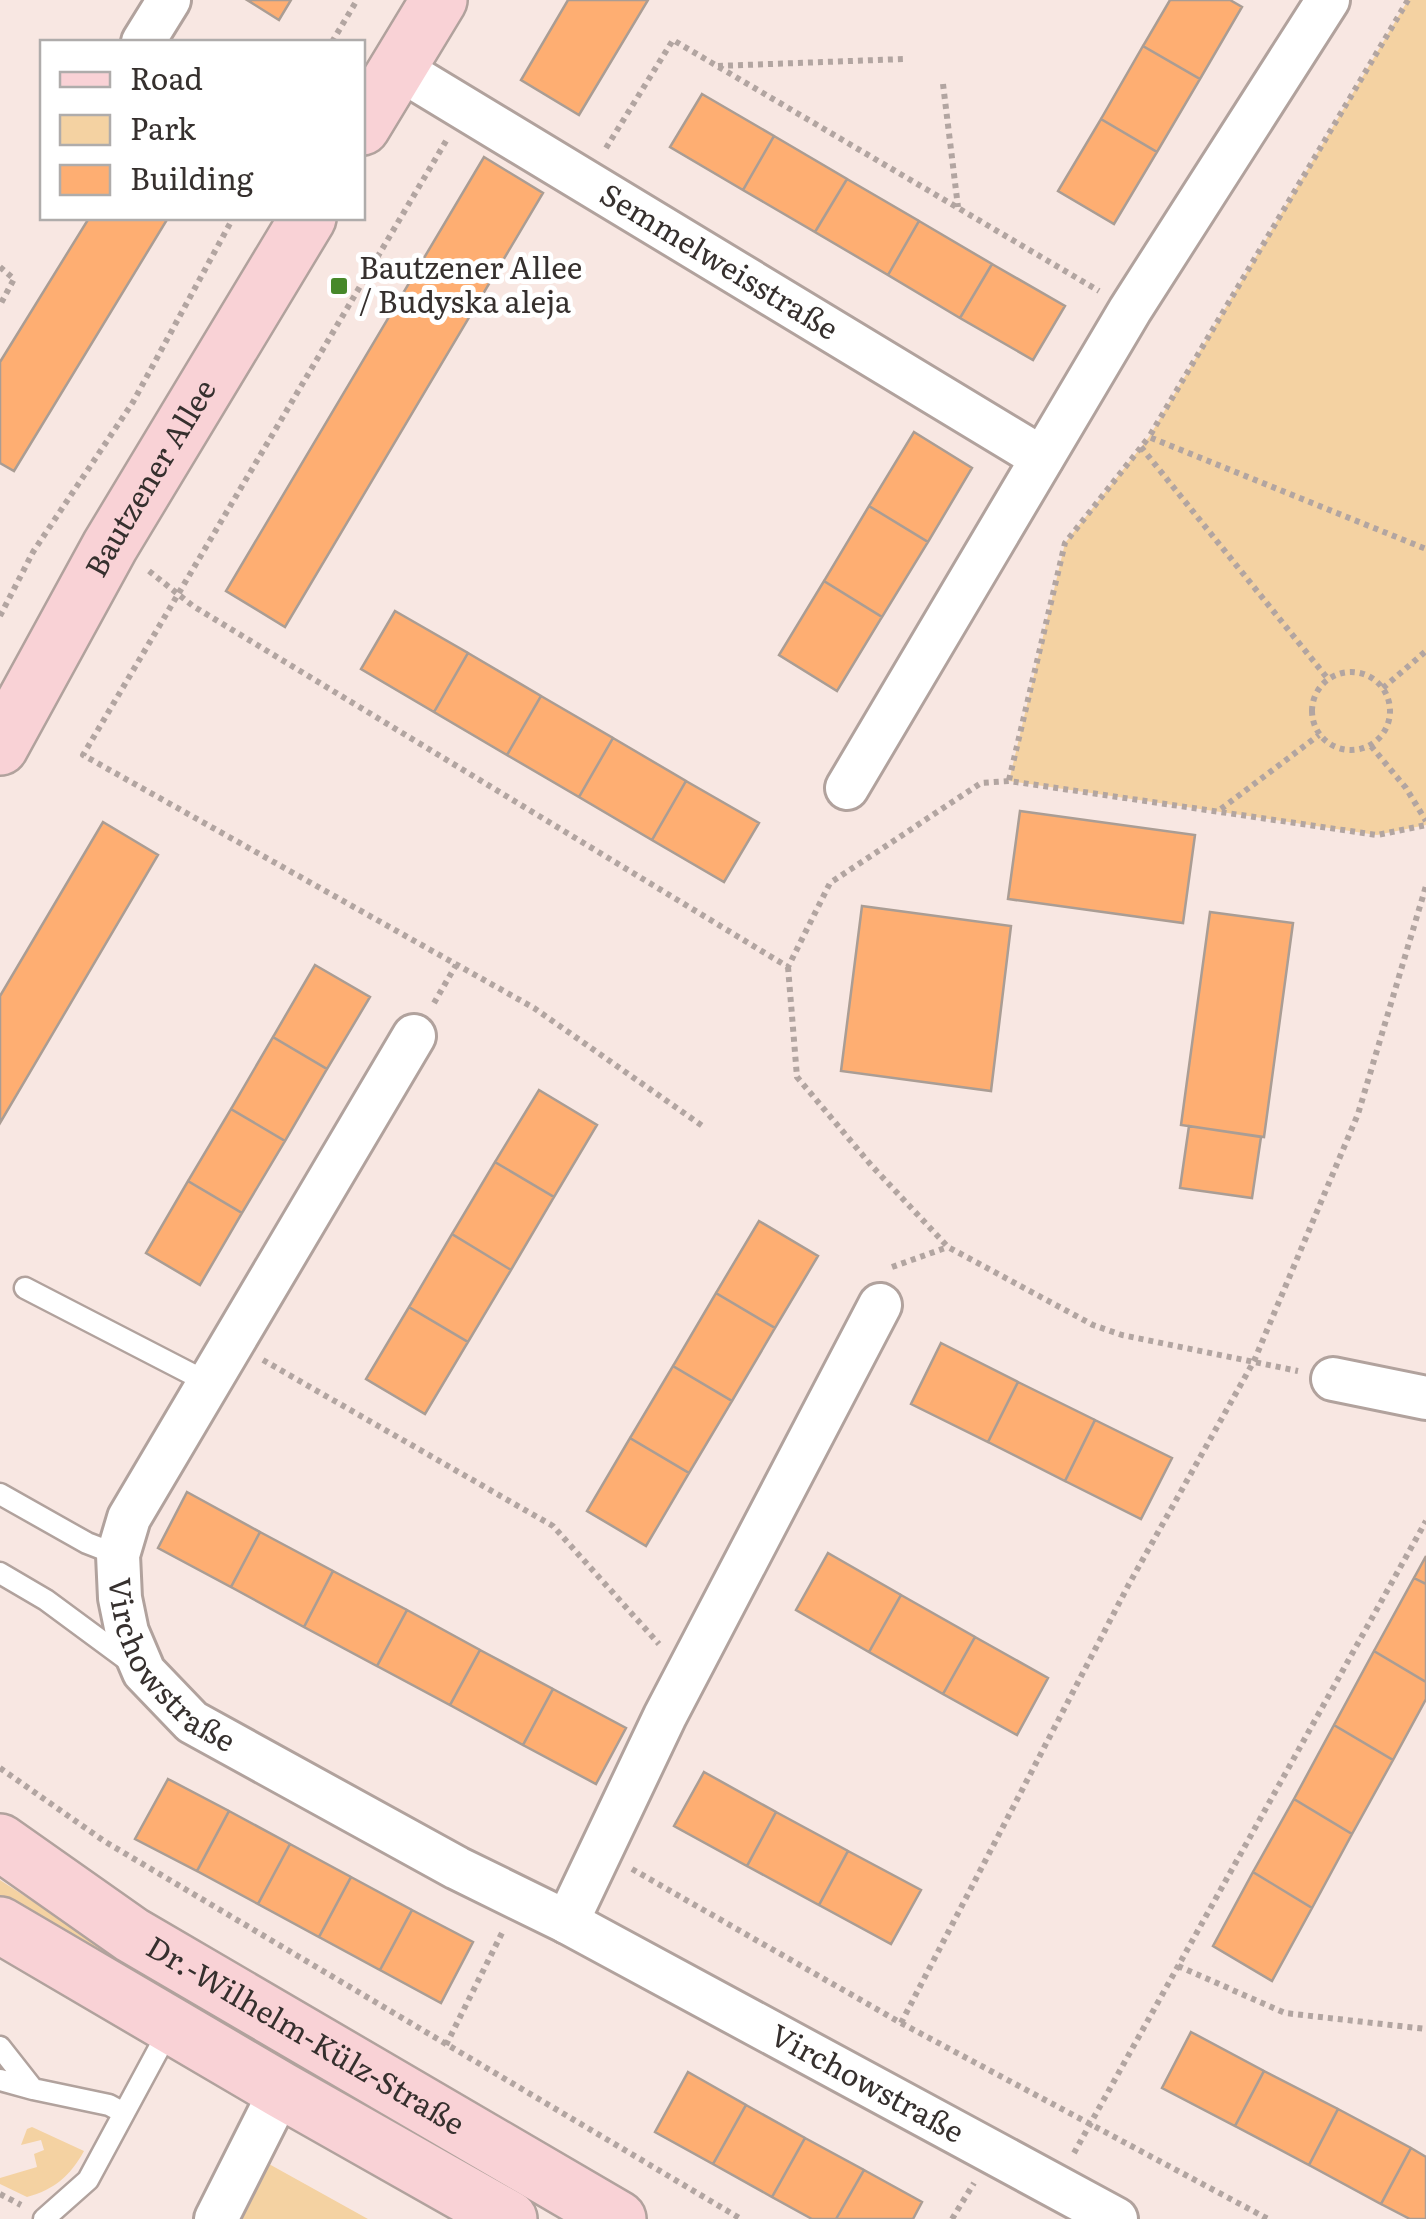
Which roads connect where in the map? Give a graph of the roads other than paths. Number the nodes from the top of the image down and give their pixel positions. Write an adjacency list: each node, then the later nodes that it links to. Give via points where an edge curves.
1 (170, 0): 4 (street)
2 (439, 0): 5 (street)
3 (1328, 0): 8 (street)
4 (144, 40)
5 (398, 68): 6 (street); 8 (street, Semmelweisstraße)
6 (365, 122)
7 (307, 220): 9 (street, Bautzener Allee, via 110,546)
8 (1042, 458): 10 (street)
9 (0, 747)
10 (847, 788)
11 (414, 1036): 15 (street, Virchowstraße)
12 (883, 1287): 22 (street)
13 (25, 1288): 15 (lane)
14 (1333, 1379): 16 (street)
15 (209, 1383): 18 (street, Virchowstraße, via 129,1518)
16 (1426, 1398)
17 (0, 1494): 18 (lane)
18 (118, 1555): 20 (street, Virchowstraße, via 127,1632)
19 (0, 1573): 20 (lane)
20 (144, 1672): 22 (street, Virchowstraße, via 192,1722)
21 (0, 1842): 33 (street, Dr.-Wilhelm-Külz-Straße, via 132,1935)
22 (567, 1922): 34 (street, Virchowstraße)
23 (0, 1925): 24 (street, Dr.-Wilhelm-Külz-Straße)
24 (171, 2026): 28 (street, Dr.-Wilhelm-Külz-Straße); 29 (lane)
25 (0, 2047): 27 (lane)
26 (0, 2080): 27 (lane)
27 (33, 2089): 29 (lane)
28 (281, 2090): 31 (street); 32 (street, Dr.-Wilhelm-Külz-Straße)
29 (124, 2113): 30 (lane, via 88,2180)
30 (44, 2219)
31 (216, 2219)
32 (508, 2219)
33 (618, 2219)
34 (1116, 2219)

